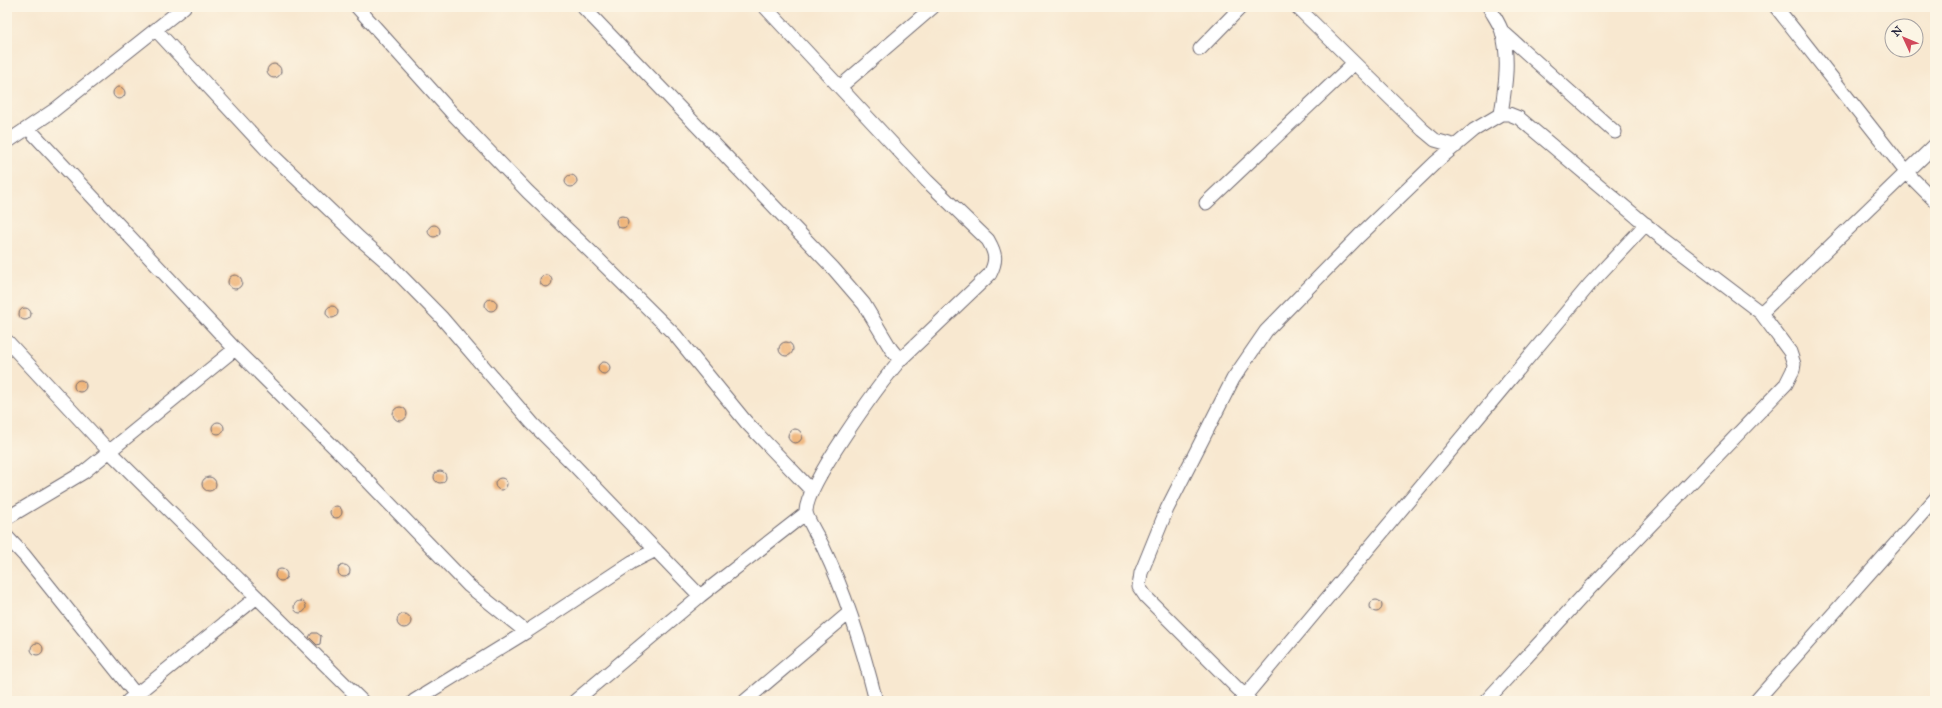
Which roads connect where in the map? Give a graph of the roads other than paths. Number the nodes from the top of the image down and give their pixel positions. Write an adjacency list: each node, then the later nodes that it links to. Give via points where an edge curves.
1 (184, 7): 10 (street)
2 (357, 7): 30 (street, via 453,114 528,192 675,335 746,422)
3 (583, 7): 28 (street, via 833,268 864,304)
4 (765, 7): 14 (street)
5 (933, 7): 14 (street)
6 (1241, 7): 12 (street)
7 (1297, 7): 13 (street)
8 (1488, 7): 11 (street)
9 (1776, 7): 21 (street)
10 (156, 30): 16 (street); 35 (street, via 268,151 388,263 441,317 532,423)
11 (1502, 31): 15 (street, via 1506,61); 17 (street)
12 (1200, 49)
13 (1354, 63): 20 (street, via 1435,140); 23 (street)
14 (840, 87): 28 (street, via 927,181 988,240 996,258 990,274)
15 (1501, 114): 20 (street, via 1474,130); 24 (street, via 1519,118)
16 (28, 128): 18 (street); 27 (street)
17 (1615, 132)
18 (7, 142)
19 (1935, 145): 21 (street)
20 (1456, 146): 41 (street, via 1359,236 1266,331 1251,350 1233,379 1167,509 1141,572 1139,587 1146,597)
21 (1906, 173): 22 (street); 25 (street)
22 (1935, 201)
23 (1206, 203)
24 (1646, 224): 25 (street); 41 (street, via 1590,284)
25 (1762, 313): 47 (street, via 1790,352 1794,370 1786,384)
26 (7, 341): 29 (street)
27 (235, 349): 29 (street); 39 (street, via 362,475 468,586)
28 (900, 360): 30 (street, via 878,387)
29 (109, 451): 33 (street, via 84,472); 37 (street)
30 (812, 491): 32 (street)
31 (1935, 499): 48 (street)
32 (806, 513): 36 (street); 38 (street, via 834,571)
33 (7, 518)
34 (7, 537): 40 (street, via 24,555)
35 (656, 550): 36 (street); 39 (street, via 632,562)
36 (700, 596): 44 (street)
37 (257, 597): 40 (street); 42 (street)
38 (849, 613): 45 (street); 46 (street)
39 (526, 632): 43 (street)
40 (135, 699)
41 (1246, 700)
42 (362, 701)
43 (414, 701)
44 (575, 701)
45 (744, 701)
46 (876, 701)
47 (1486, 701)
48 (1756, 701)

